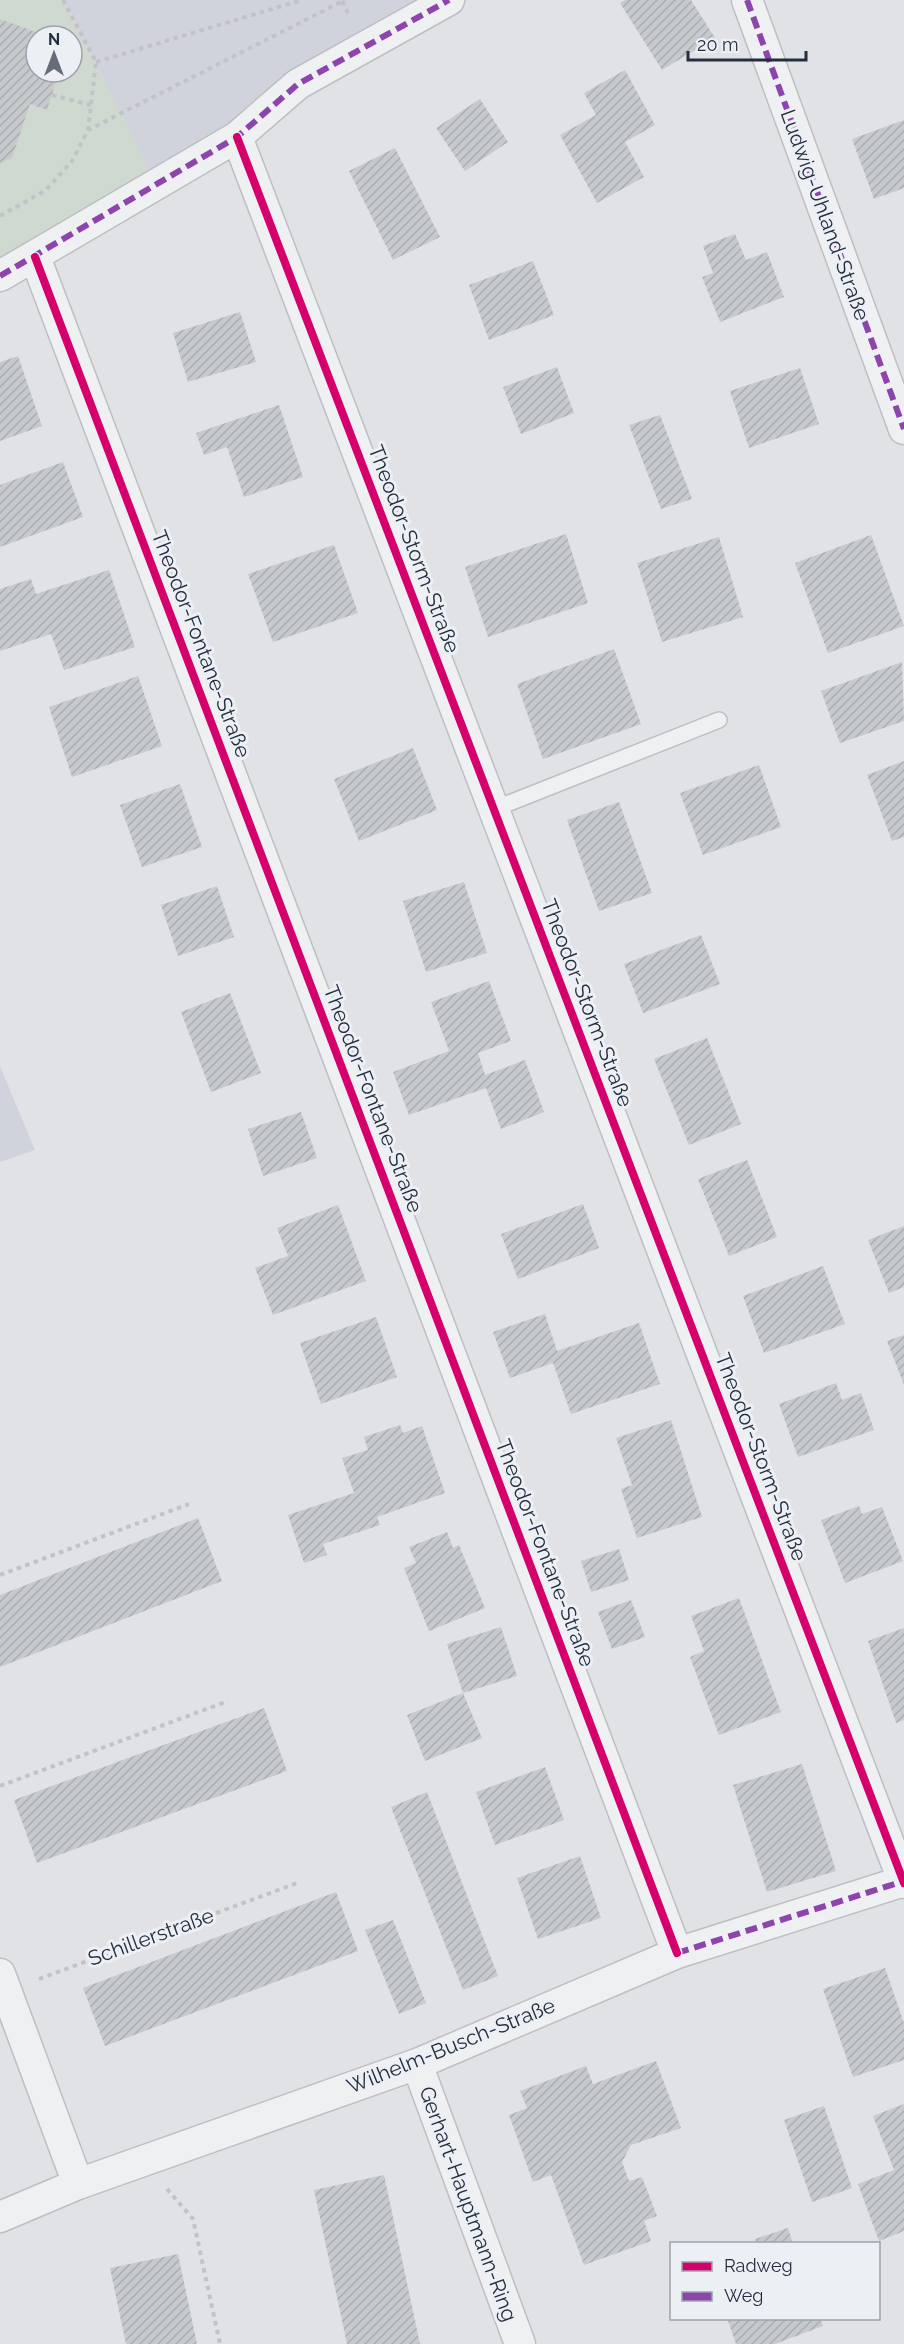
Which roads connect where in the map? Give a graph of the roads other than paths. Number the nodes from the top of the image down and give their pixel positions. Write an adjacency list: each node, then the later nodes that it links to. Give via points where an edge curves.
1 (449, 0): 3 (street, via 298,84)
2 (747, 0): 6 (street, Ludwig-Uhland-Straße)
3 (237, 137): 4 (street); 8 (street, Theodor-Storm-Straße)
4 (35, 257): 5 (street); 10 (street, Theodor-Fontane-Straße)
5 (0, 276)
6 (904, 429)
7 (718, 720): 8 (lane)
8 (494, 809): 9 (street, Theodor-Storm-Straße)
9 (904, 1882): 10 (street, Wilhelm-Busch-Straße)
10 (677, 1953): 12 (street, Wilhelm-Busch-Straße)
11 (3, 1983): 13 (street)
12 (417, 2064): 13 (street, Wilhelm-Busch-Straße); 15 (street, Gerhart-Hauptmann-Ring)
13 (78, 2184): 14 (street, Wilhelm-Busch-Straße)
14 (0, 2217)
15 (520, 2344)

